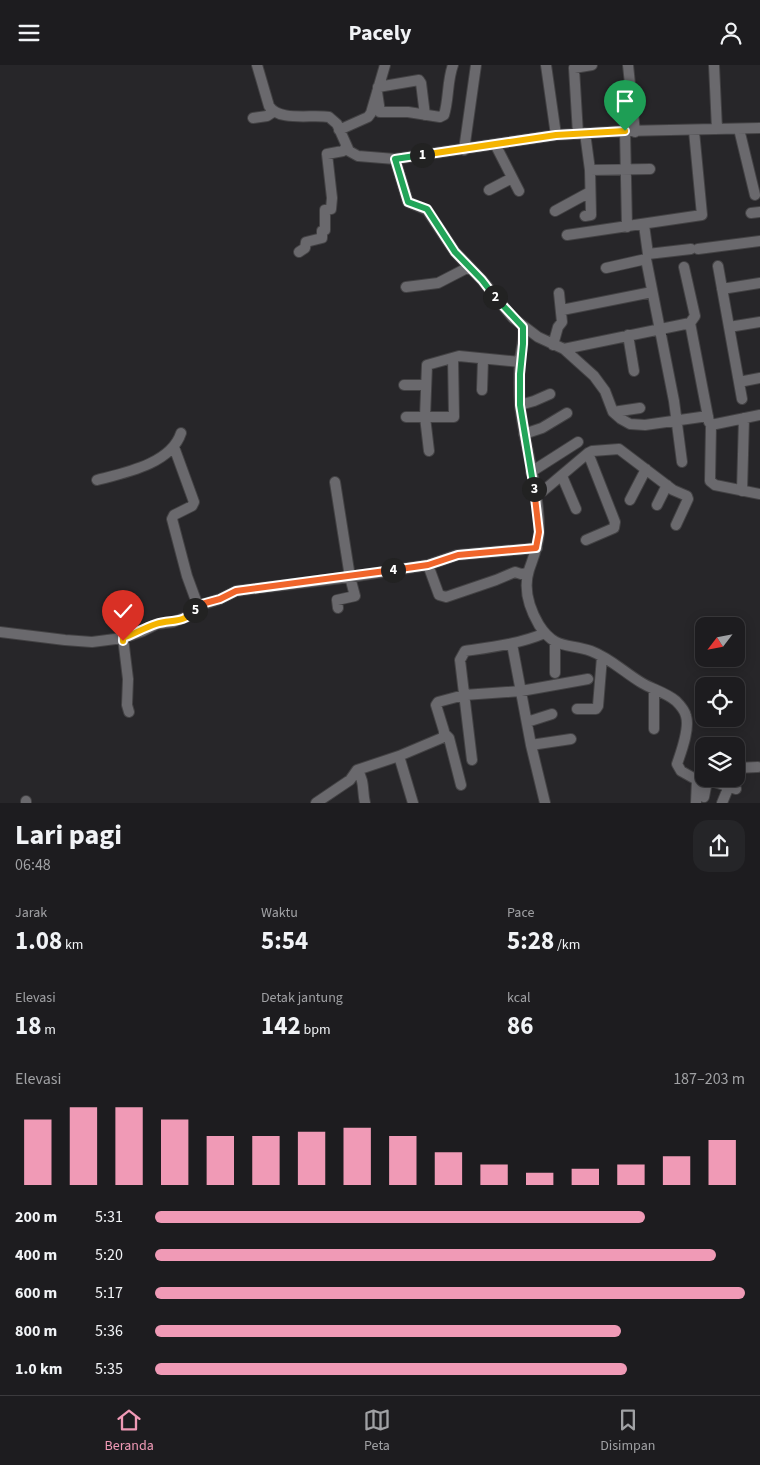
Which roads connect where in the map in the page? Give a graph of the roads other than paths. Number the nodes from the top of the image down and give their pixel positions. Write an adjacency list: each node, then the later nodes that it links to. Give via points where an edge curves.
1 (256, 65): 10 (street)
2 (385, 65): 9 (street)
3 (453, 65): 11 (street, via 444,115 436,118)
4 (476, 65): 23 (street)
5 (546, 65): 20 (street)
6 (592, 65): 19 (street, via 574,68)
7 (628, 65): 18 (street)
8 (714, 65): 14 (street)
9 (377, 89): 11 (street, via 380,112); 11 (street, via 419,80); 16 (street, via 368,117)
10 (273, 112): 12 (street); 16 (street, via 287,116 329,117)
11 (425, 115)
12 (253, 118)
13 (760, 128): 15 (street)
14 (717, 129): 15 (street); 17 (street)
15 (739, 129): 32 (street)
16 (339, 130): 22 (street)
17 (694, 131): 18 (street); 35 (street, via 702,215)
18 (630, 132): 19 (street); 25 (street)
19 (582, 133): 20 (street); 27 (street)
20 (556, 135): 21 (street)
21 (495, 144): 23 (street); 28 (street)
22 (346, 147): 24 (street, via 358,156); 39 (street, via 342,151 327,153 332,209 325,210 322,238 306,242 305,248)
23 (464, 149): 24 (street)
24 (395, 159): 41 (street, via 408,202 427,209 450,246)
25 (625, 169): 26 (street); 27 (street); 36 (street)
26 (650, 169)
27 (590, 170): 31 (street)
28 (512, 178): 29 (street); 30 (street)
29 (489, 190)
30 (519, 191)
31 (590, 193): 33 (street); 34 (street, via 591,216)
32 (755, 195)
33 (555, 211)
34 (585, 216)
35 (644, 225): 36 (street); 38 (street, via 648,254)
36 (627, 227): 37 (street)
37 (567, 235)
38 (760, 241)
39 (299, 252)
40 (718, 266): 46 (street)
41 (470, 267): 45 (street, via 438,283); 55 (street)
42 (684, 267): 51 (street, via 695,316)
43 (606, 268): 47 (street, via 646,259)
44 (760, 283): 46 (street)
45 (406, 287)
46 (722, 289): 52 (street)
47 (652, 291): 49 (street); 53 (street)
48 (560, 293): 49 (street)
49 (562, 309): 56 (street, via 562,322)
50 (760, 322): 52 (street)
51 (690, 323): 53 (street); 78 (street)
52 (730, 327): 63 (street)
53 (661, 329): 54 (street); 77 (street)
54 (628, 335): 57 (street); 61 (street)
55 (523, 336): 56 (street); 60 (street)
56 (553, 345): 57 (street)
57 (564, 349): 71 (street, via 602,386)
58 (453, 358): 59 (street); 65 (street, via 426,365); 75 (street, via 454,417)
59 (483, 359): 60 (street); 66 (street)
60 (520, 362): 69 (street)
61 (634, 371)
62 (760, 378): 63 (street)
63 (739, 382): 68 (street)
64 (404, 385): 65 (street)
65 (425, 385): 75 (street)
66 (482, 390)
67 (550, 394): 69 (street)
68 (742, 399)
69 (520, 405): 80 (street)
70 (640, 408): 71 (street)
71 (613, 412): 77 (street, via 630,424)
72 (567, 413): 80 (street)
73 (760, 415): 76 (street)
74 (406, 417): 75 (street)
75 (425, 417): 83 (street)
76 (744, 418): 78 (street); 92 (street)
77 (677, 421): 78 (street); 85 (street)
78 (710, 421): 92 (street, via 710,481)
79 (181, 433): 82 (street)
80 (524, 435): 87 (street)
81 (578, 442): 87 (street)
82 (174, 447): 88 (street, via 151,463); 104 (street, via 194,502 174,515 173,522)
83 (429, 451)
84 (588, 453): 86 (street, via 618,449); 89 (street); 99 (street, via 615,522 614,528)
85 (682, 463)
86 (646, 469): 91 (street); 95 (street)
87 (532, 473): 93 (street)
88 (97, 480)
89 (564, 480): 93 (street); 97 (street)
90 (335, 482): 103 (street)
91 (667, 485): 96 (street); 98 (street, via 688,498)
92 (742, 491): 94 (street)
93 (539, 493): 100 (street)
94 (760, 494)
95 (630, 500)
96 (658, 505)
97 (576, 509)
98 (676, 525)
99 (586, 540)
100 (536, 548): 101 (street, via 458,555); 102 (street)
101 (428, 565): 102 (street, via 442,597 515,571); 103 (street)
102 (528, 573): 107 (street, via 528,598)
103 (350, 577): 104 (street, via 236,591); 105 (street, via 355,596 337,600)
104 (198, 605): 108 (street, via 189,616 157,624)
105 (338, 609)
106 (0, 632): 108 (street, via 65,641)
107 (545, 633): 109 (street); 110 (street)
108 (123, 638): 118 (street)
109 (555, 642): 111 (street); 112 (street)
110 (512, 644): 115 (street); 116 (street, via 465,651 460,660)
111 (602, 657): 114 (street); 117 (street, via 598,706 596,709)
112 (555, 673)
113 (588, 679): 115 (street)
114 (654, 690): 121 (street); 130 (street, via 674,699 687,718 677,764 681,771)
115 (520, 691): 116 (street); 120 (street)
116 (464, 695): 122 (street, via 436,705); 126 (street)
117 (577, 709)
118 (129, 712)
119 (552, 714): 120 (street)
120 (526, 722): 124 (street)
121 (654, 729)
122 (445, 734): 125 (street); 131 (street, via 449,738)
123 (571, 739): 124 (street)
124 (531, 745): 139 (street)
125 (399, 756): 129 (street); 138 (street)
126 (472, 760)
127 (758, 767): 128 (street)
128 (745, 768)
129 (357, 770): 134 (street); 137 (street, via 364,788)
130 (695, 776)
131 (461, 785)
132 (707, 787): 135 (street)
133 (732, 787): 140 (street)
134 (327, 799): 136 (street)
135 (700, 800)
136 (316, 803)
137 (365, 803)
138 (413, 803)
139 (544, 803)
140 (722, 803)

